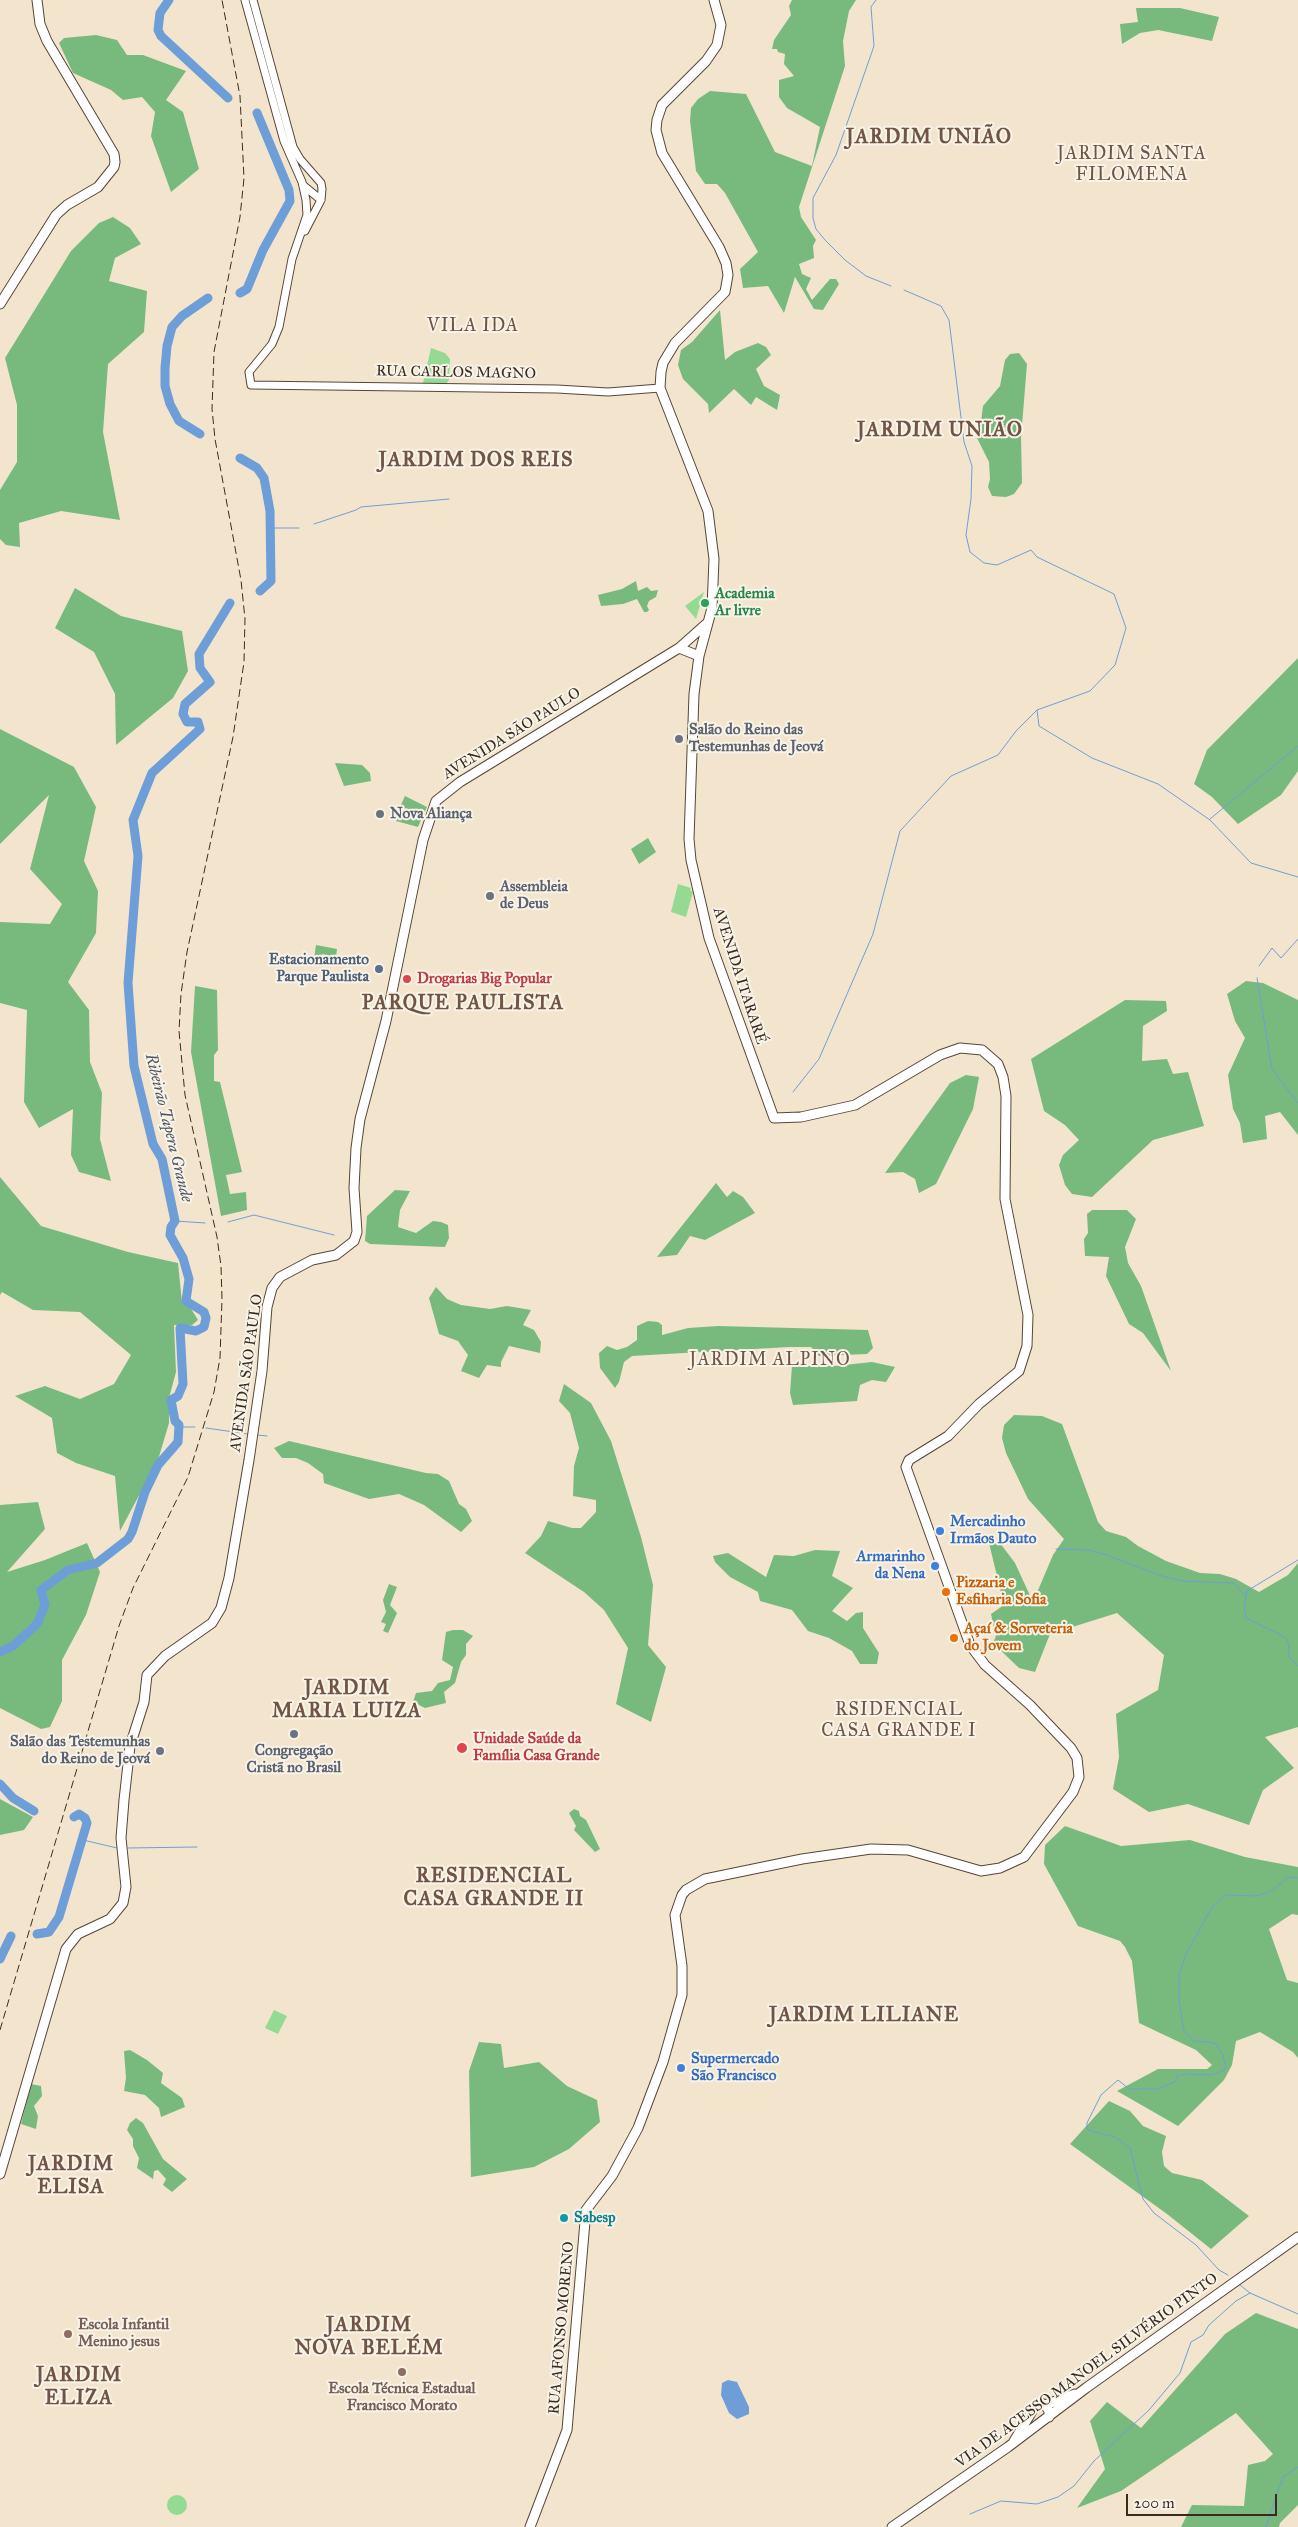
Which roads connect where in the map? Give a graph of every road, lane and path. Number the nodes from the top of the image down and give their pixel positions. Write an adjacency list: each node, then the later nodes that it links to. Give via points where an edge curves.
1 (37, 0): 9 (main road, via 40,24 47,41 114,154 115,162 98,187 67,205 56,216)
2 (245, 0): 4 (street)
3 (714, 0): 10 (main road, via 721,24 717,45 706,61 662,105 656,130 662,154 723,255 728,284 716,303 672,348 663,363)
4 (252, 9): 5 (street, via 293,147); 6 (street, via 284,141)
5 (312, 174): 6 (street, via 304,174); 7 (street, via 321,183)
6 (301, 182): 7 (street); 8 (street, via 306,215)
7 (321, 200): 8 (street)
8 (300, 237): 10 (street, RUA CARLOS MAGNO, via 292,259 276,336 250,370 251,385 608,392)
9 (0, 304)
10 (660, 388): 11 (main road, via 708,511 714,581)
11 (707, 624): 12 (main road, AVENIDA SÃO PAULO); 13 (main road)
12 (679, 648): 13 (main road); 15 (main road, AVENIDA SÃO PAULO, via 460,782 436,801 423,840 386,1021 360,1119 354,1188 358,1232 354,1240 336,1255 312,1260 280,1277 272,1288 230,1578 221,1608 212,1623 165,1656 147,1675 144,1702 130,1746 124,1800 121,1838 126,1887 124,1903 114,1916 78,1934 66,1949)
13 (699, 656): 14 (main road, AVENIDA ITARARÉ, via 691,750 691,860 708,938 772,1116 823,1113 860,1103 928,1062 960,1048 976,1048 986,1053 998,1064 1003,1077 1006,1096 1006,1199 1028,1315 1028,1346 1020,1371 979,1404 948,1436)
14 (908, 1460): 21 (main road, RUA AFONSO MORENO, via 906,1467 970,1645 985,1664 1071,1748 1079,1767 1076,1784 1024,1857 1000,1868 981,1870 908,1850 871,1849 705,1879 682,1895 675,1915 682,1966 682,1995 642,2121 615,2170 586,2210 567,2430)
15 (0, 2174)
16 (1298, 2237): 17 (main road, VIA DE ACESSO MANOEL SILVÉRIO PINTO)
17 (1082, 2391): 18 (main road); 19 (main road, VIA DE ACESSO MANOEL SILVÉRIO PINTO)
18 (1045, 2405): 19 (main road); 20 (main road, via 1041,2403 1033,2407)
19 (1049, 2416): 20 (main road, VIA DE ACESSO MANOEL SILVÉRIO PINTO)
20 (1013, 2444): 22 (main road, VIA DE ACESSO MANOEL SILVÉRIO PINTO)
21 (530, 2527)
22 (892, 2527)

